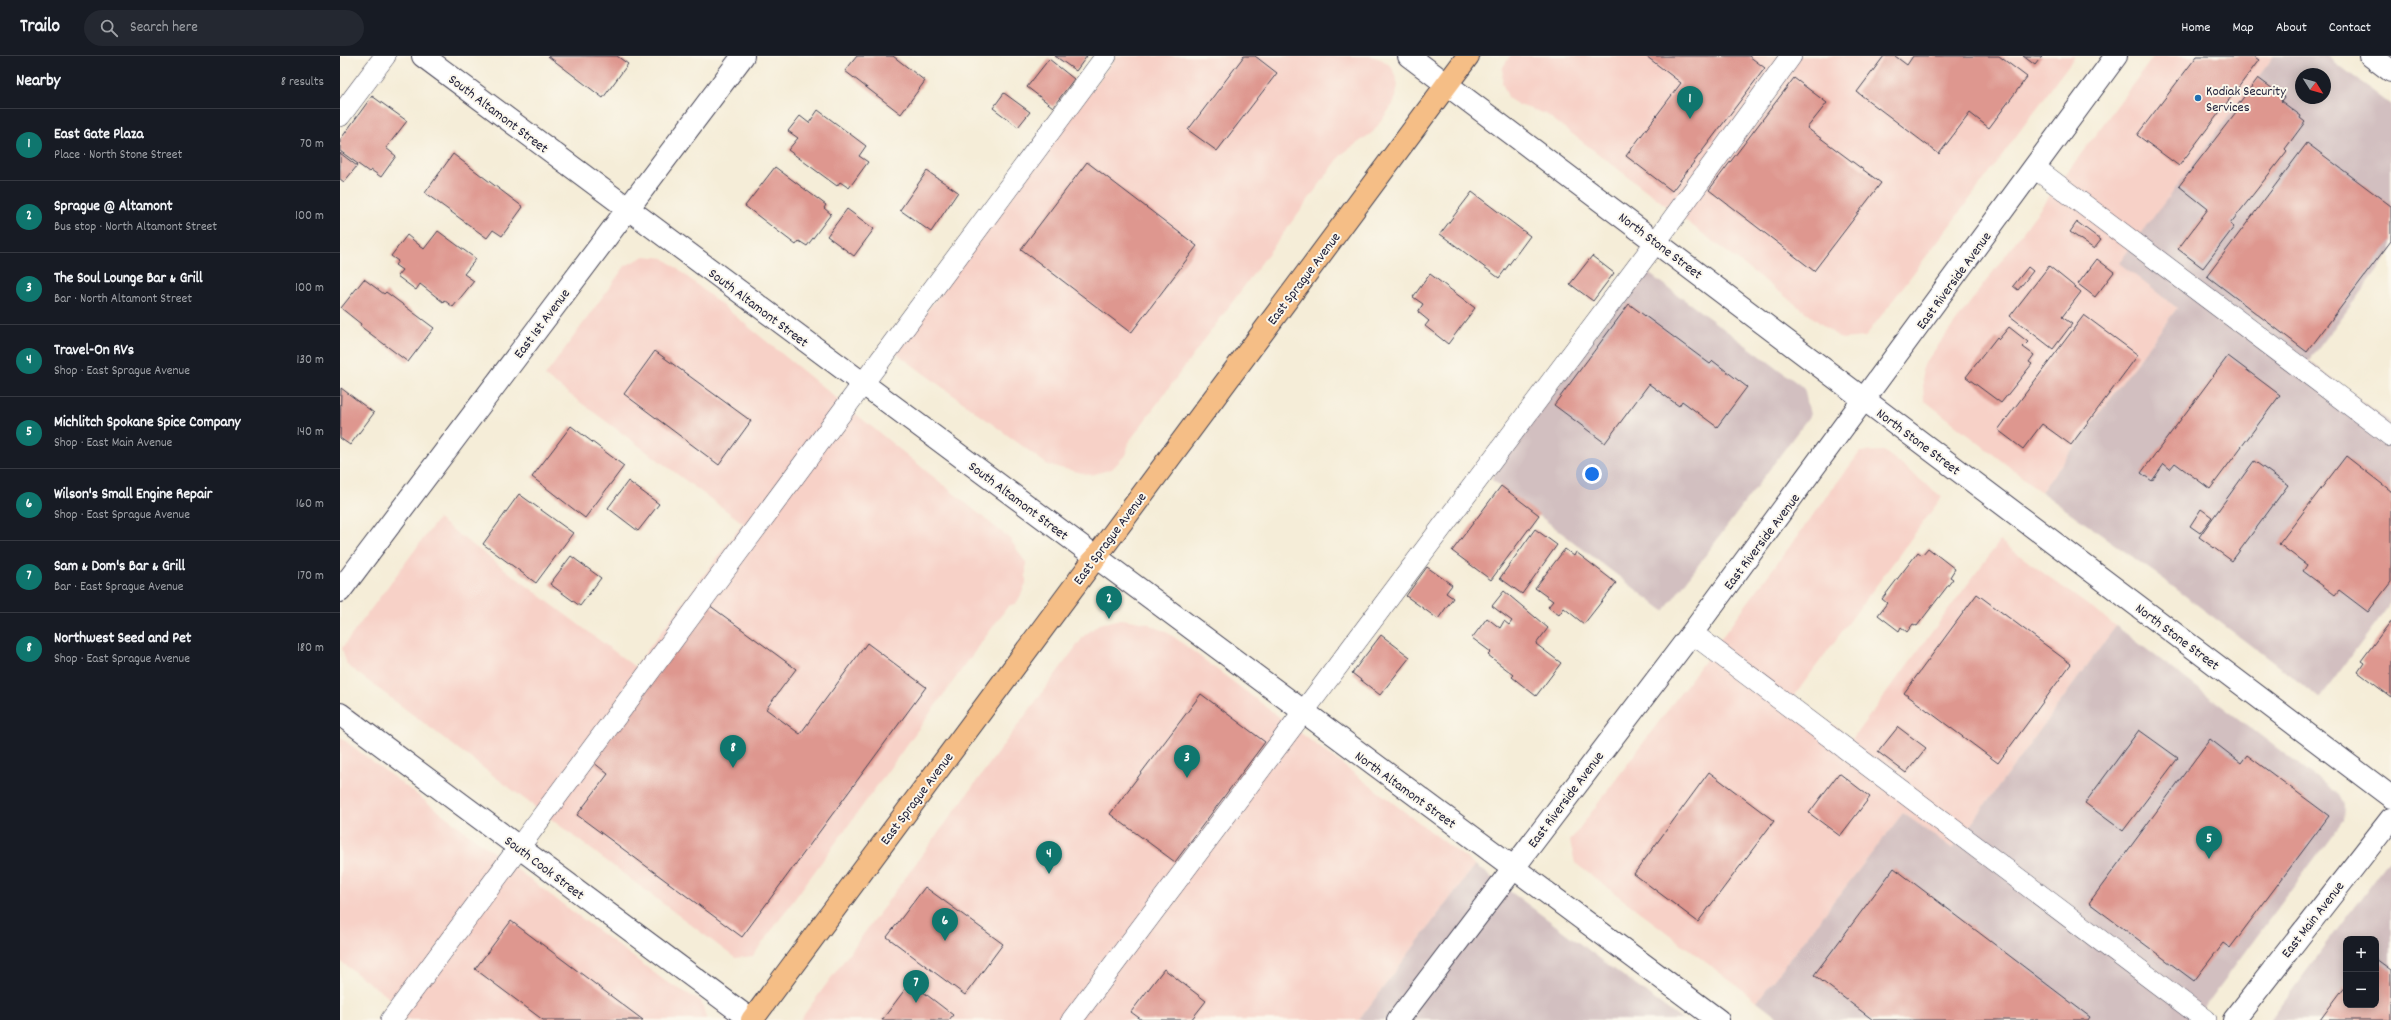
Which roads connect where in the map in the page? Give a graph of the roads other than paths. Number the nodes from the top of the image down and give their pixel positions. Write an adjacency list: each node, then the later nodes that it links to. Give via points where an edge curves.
1 (385, 56): 12 (lane)
2 (423, 56): 14 (street, South Altamont Street)
3 (742, 56): 14 (street, East 1st Avenue)
4 (1106, 56): 16 (lane)
5 (1409, 56): 11 (street, North Stone Street)
6 (1468, 56): 11 (main road, East Sprague Avenue)
7 (1791, 56): 15 (lane)
8 (2116, 56): 13 (street, East Riverside Avenue)
9 (2371, 56): 10 (street)
10 (2391, 71)
11 (1447, 84): 15 (street, North Stone Street); 19 (main road, East Sprague Avenue)
12 (340, 116)
13 (2035, 168): 17 (street, East Riverside Avenue); 18 (lane)
14 (627, 208): 16 (street, South Altamont Street); 20 (street, East 1st Avenue)
15 (1656, 242): 17 (street, North Stone Street); 22 (lane)
16 (863, 385): 19 (street, South Altamont Street); 26 (lane)
17 (1865, 400): 21 (street, East Riverside Avenue); 24 (street, North Stone Street)
18 (2391, 436)
19 (1095, 557): 22 (street, North Altamont Street); 29 (main road, East Sprague Avenue)
20 (340, 592)
21 (1692, 633): 27 (street, East Riverside Avenue); 33 (lane)
22 (1302, 711): 27 (street, North Altamont Street); 30 (lane)
23 (340, 714): 26 (street, South Cook Street)
24 (2391, 797)
25 (2391, 819): 34 (street, East Main Avenue)
26 (519, 847): 28 (lane); 29 (street, South Cook Street)
27 (1513, 867): 31 (street, East Riverside Avenue); 32 (street, North Altamont Street)
28 (392, 1020)
29 (751, 1020)
30 (1072, 1020)
31 (1398, 1020)
32 (1718, 1020)
33 (2206, 1020)
34 (2234, 1020)

